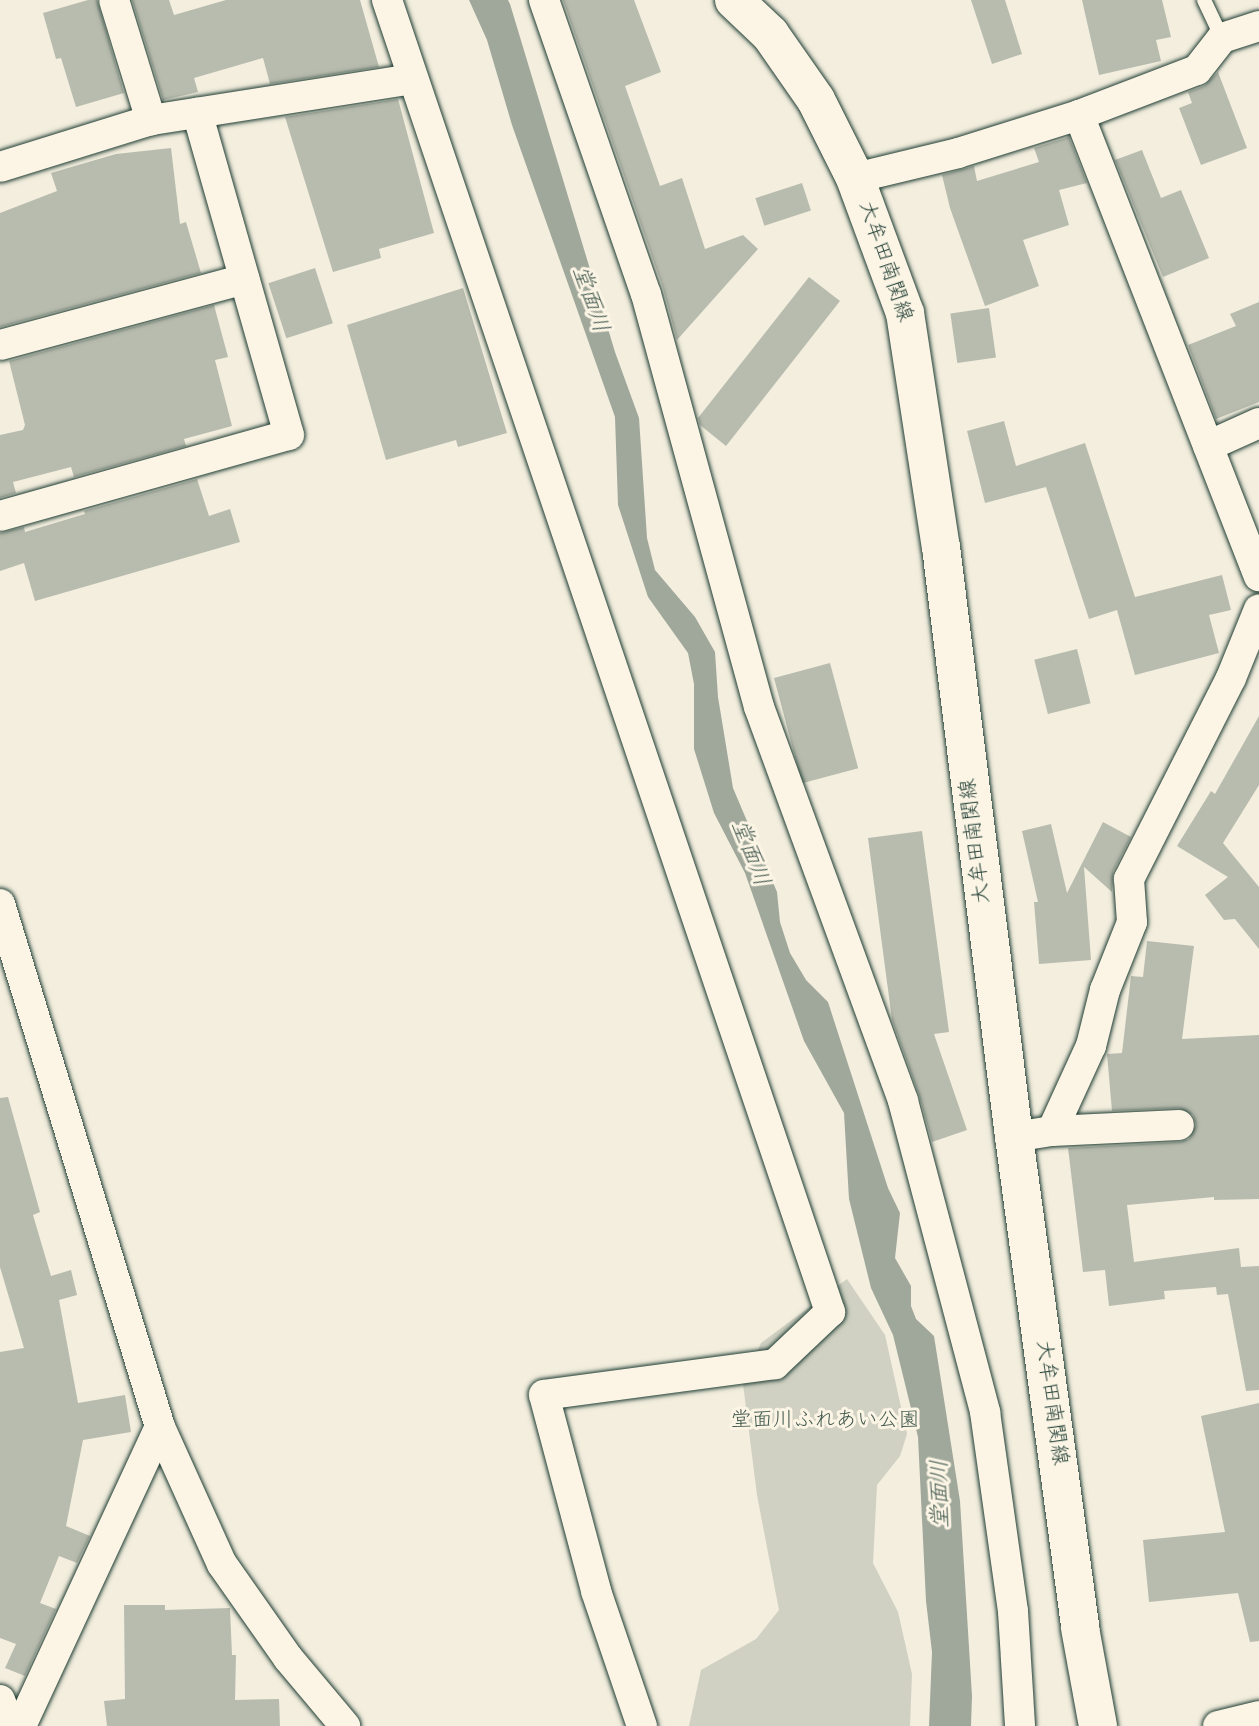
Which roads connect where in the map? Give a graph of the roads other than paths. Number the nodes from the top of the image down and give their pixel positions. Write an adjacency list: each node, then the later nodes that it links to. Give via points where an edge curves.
1 (114, 0): 11 (street)
2 (387, 0): 8 (street)
3 (544, 0): 33 (street, via 646,294 759,707 902,1101 985,1412 1013,1611)
4 (734, 0): 13 (main road, 大牟田南関線, via 770,34 816,100)
5 (1204, 0): 7 (lane)
6 (1259, 26): 7 (street)
7 (1222, 38): 10 (street, via 1197,70)
8 (412, 79): 9 (street); 32 (street, via 830,1312 775,1364 544,1395 596,1591)
9 (197, 113): 11 (street); 14 (street)
10 (1079, 115): 13 (street, via 958,153); 17 (street)
11 (151, 120): 12 (street)
12 (0, 167)
13 (855, 178): 25 (main road, 大牟田南関線, via 905,313 941,547)
14 (244, 279): 15 (street); 18 (street, via 289,435)
15 (0, 345)
16 (1259, 423): 17 (street)
17 (1208, 446): 19 (street)
18 (0, 516)
19 (1259, 576)
20 (1259, 609): 24 (street, via 1231,678 1129,880 1132,922 1105,990 1091,1046)
21 (0, 904): 22 (street)
22 (8, 963): 26 (street)
23 (1179, 1125): 24 (street)
24 (1052, 1131): 25 (street)
25 (1014, 1137): 34 (main road, 大牟田南関線, via 1080,1628)
26 (160, 1427): 30 (street); 31 (street, via 222,1564 288,1658)
27 (0, 1700): 29 (street)
28 (1259, 1716): 35 (street)
29 (10, 1726)
30 (21, 1726)
31 (345, 1726)
32 (642, 1726)
33 (1020, 1726)
34 (1098, 1726)
35 (1218, 1726)

